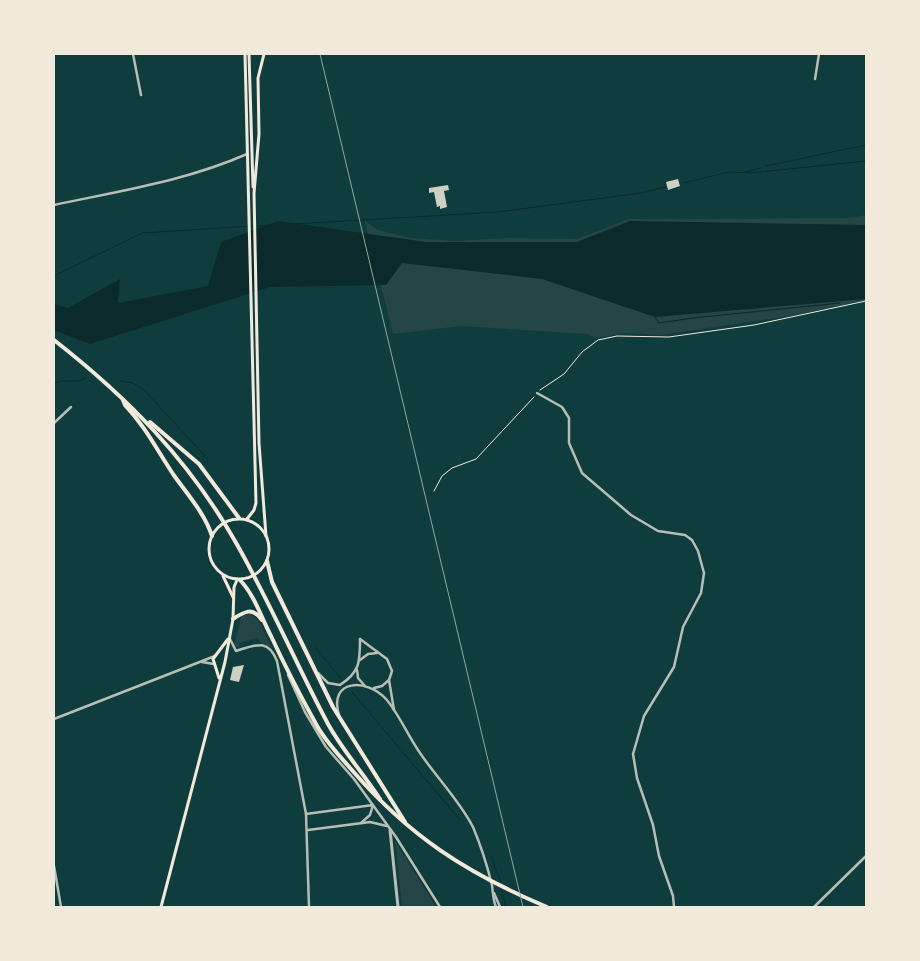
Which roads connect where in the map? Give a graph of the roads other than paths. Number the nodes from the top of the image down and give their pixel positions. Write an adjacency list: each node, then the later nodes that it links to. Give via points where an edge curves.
1 (134, 54): 7 (street)
2 (245, 54): 8 (main road)
3 (249, 54): 9 (main road)
4 (264, 54): 9 (main road, via 258,78 259,134)
5 (819, 54): 6 (street)
6 (815, 79)
7 (142, 95)
8 (247, 154): 10 (street, via 198,173); 18 (main road, via 256,503)
9 (254, 193): 20 (main road, via 262,501)
10 (54, 205)
11 (54, 340): 13 (highway)
12 (537, 393): 65 (street, via 562,407 570,418 569,443 582,473 631,516 658,531 685,536 698,550 704,573 701,593 683,627 674,667 644,716 633,754)
13 (122, 397): 15 (highway); 19 (highway, via 204,517)
14 (71, 408): 16 (street)
15 (146, 420): 17 (highway, via 199,464); 45 (highway, via 224,522 329,725)
16 (54, 423)
17 (239, 518): 18 (main road); 19 (main road, via 216,529)
18 (246, 519): 20 (main road)
19 (212, 536): 22 (main road, via 209,555)
20 (266, 536): 21 (main road, via 269,544)
21 (267, 560): 23 (main road, via 251,577); 30 (highway, via 272,582)
22 (222, 575): 23 (main road); 24 (main road)
23 (241, 579): 24 (main road, via 234,587); 26 (highway)
24 (233, 598): 25 (main road)
25 (233, 619): 26 (highway, via 243,612 255,612); 27 (main road)
26 (269, 634): 36 (highway)
27 (230, 636): 29 (main road); 31 (main road); 47 (street, via 236,651 259,644 274,654)
28 (377, 653): 32 (street, via 368,654); 32 (street, via 360,639); 38 (street, via 388,659 392,671)
29 (217, 655): 31 (main road); 33 (street); 34 (main road)
30 (308, 656): 37 (street, via 318,674 328,683 340,684); 43 (highway)
31 (225, 659): 35 (main road)
32 (360, 660): 37 (street)
33 (200, 662): 34 (street); 44 (street)
34 (215, 665): 35 (main road); 39 (main road)
35 (223, 665): 39 (main road)
36 (285, 666): 45 (highway, via 328,745); 46 (street, via 326,748)
37 (357, 669): 40 (street, via 358,678)
38 (389, 680): 41 (street); 42 (street)
39 (219, 681): 58 (main road)
40 (365, 686): 41 (street); 43 (street, via 350,686 342,690 336,705)
41 (374, 688): 42 (street)
42 (394, 712): 56 (street, via 472,827 487,865)
43 (340, 716): 49 (highway)
44 (54, 719)
45 (380, 799): 49 (highway)
46 (373, 805): 47 (street); 48 (street, via 370,815); 50 (street)
47 (306, 814): 51 (street)
48 (361, 824): 50 (street, via 376,822); 51 (street)
49 (406, 824): 64 (highway, via 432,846 481,877)
50 (389, 828): 60 (street); 61 (street)
51 (308, 830): 59 (street)
52 (866, 856): 66 (street)
53 (54, 866): 55 (street)
54 (54, 889): 55 (street)
55 (58, 889): 57 (street)
56 (493, 892): 62 (street); 63 (street)
57 (62, 907)
58 (161, 907)
59 (309, 907)
60 (398, 907)
61 (440, 907)
62 (496, 907)
63 (500, 907)
64 (547, 907)
65 (674, 907)
66 (814, 907)

